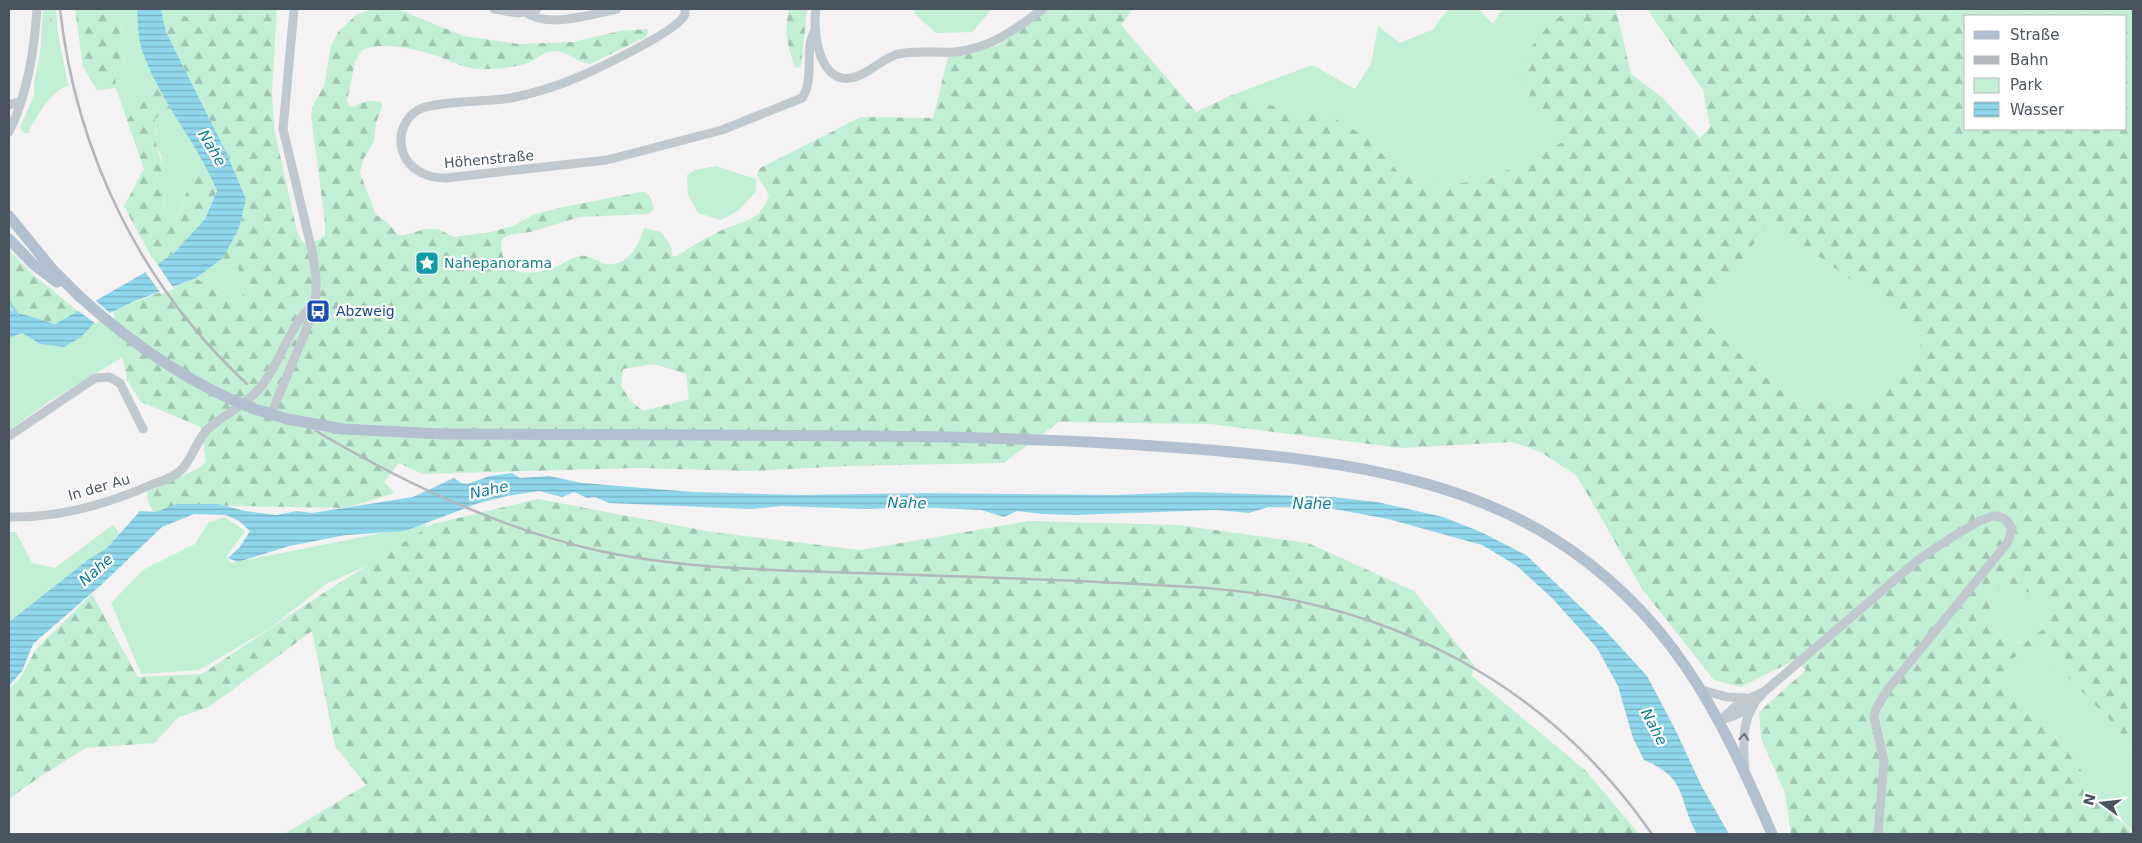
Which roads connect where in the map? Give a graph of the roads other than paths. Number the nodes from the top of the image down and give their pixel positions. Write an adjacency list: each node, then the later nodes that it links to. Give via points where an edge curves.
1 (37, 9): 11 (street, via 35,44)
2 (294, 9): 17 (street, via 283,129 315,268)
3 (494, 9): 9 (street)
4 (537, 9): 9 (street)
5 (618, 9): 9 (street, via 566,19 535,17)
6 (685, 9): 10 (street, Höhenstraße, via 684,17 651,40 566,82 511,98 418,109 402,129 400,138 404,155 416,170 436,178 607,160 722,130 802,98 807,85 810,42)
7 (816, 9): 10 (street)
8 (1043, 9): 10 (street, via 991,44 954,52 898,54 850,78 837,76 824,64)
9 (525, 12)
10 (814, 32)
11 (21, 101): 12 (street); 13 (street)
12 (9, 105)
13 (9, 132)
14 (9, 216): 16 (main road, via 52,270)
15 (9, 239): 16 (main road, via 40,269)
16 (79, 296): 18 (main road, bridge, via 165,364 211,391)
17 (314, 304): 18 (street); 21 (street, In der Au, via 301,318 262,385 210,427 183,468 173,476 112,501 76,510)
18 (271, 414): 22 (main road, bridge, via 343,429 390,433 977,438 1123,444 1309,461 1393,476 1480,502 1531,526 1571,550 1644,614 1667,640)
19 (143, 429): 20 (street, via 120,383 109,377 95,378)
20 (9, 436)
21 (9, 517)
22 (1702, 690): 23 (street); 24 (main road)
23 (1751, 701): 24 (street); 25 (street, one-way to 23, via 1744,733); 27 (street, via 1942,543 1990,516 2007,521 2012,529 2008,542 1888,689 1876,710 1874,717 1884,761)
24 (1720, 720): 25 (main road)
25 (1745, 773): 26 (main road)
26 (1772, 834)
27 (1878, 834)

